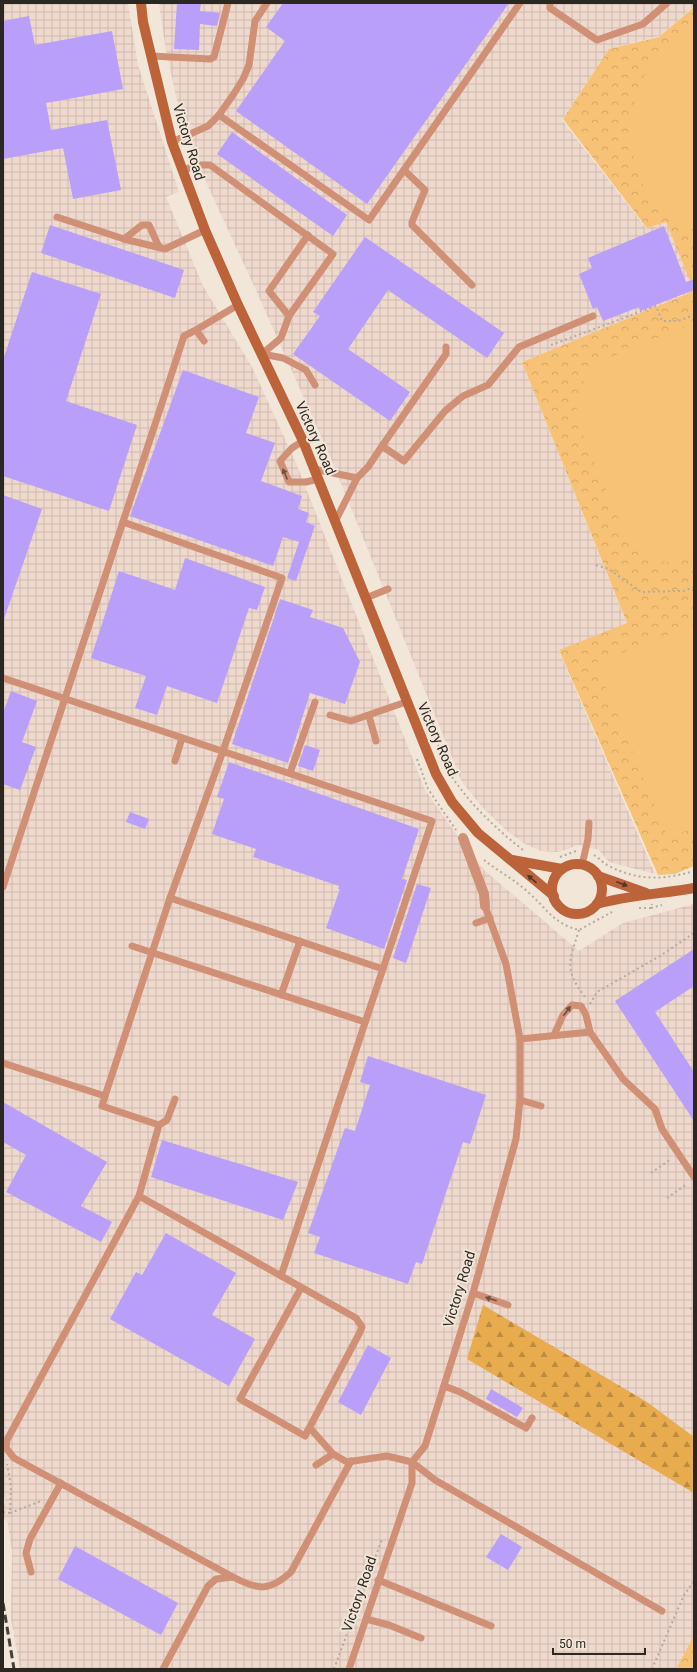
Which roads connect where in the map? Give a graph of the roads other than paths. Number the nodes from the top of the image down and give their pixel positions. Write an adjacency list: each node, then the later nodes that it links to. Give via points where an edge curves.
1 (141, 3): 7 (street, Victory Road)
2 (228, 3): 7 (lane, via 214,57 210,59)
3 (267, 3): 8 (lane, via 255,21 249,65 243,79)
4 (520, 3): 10 (lane)
5 (667, 3): 6 (lane, via 643,24 597,40 550,8)
6 (550, 4)
7 (151, 56): 9 (street, Victory Road)
8 (219, 115): 9 (lane, via 208,126); 10 (lane, via 369,220)
9 (172, 142): 11 (street, Victory Road)
10 (404, 170): 17 (lane, via 425,190 412,225)
11 (183, 171): 13 (street, Victory Road); 14 (lane, via 195,165 210,164)
12 (57, 217): 15 (lane)
13 (205, 230): 16 (lane, via 165,249); 18 (street, Victory Road)
14 (308, 235): 19 (lane, via 269,291); 19 (lane, via 333,254)
15 (124, 239): 16 (lane); 16 (lane, via 142,225 149,225)
16 (159, 248)
17 (472, 285)
18 (238, 305): 21 (lane); 24 (street, Victory Road)
19 (289, 316): 24 (lane, via 281,338)
20 (593, 316): 27 (lane, via 519,347 488,385 463,396 445,411 404,461)
21 (196, 330): 22 (lane); 32 (lane, via 184,336)
22 (204, 341)
23 (446, 347): 27 (lane, via 446,354)
24 (262, 354): 25 (lane, via 283,358 306,370); 26 (street, Victory Road)
25 (316, 385)
26 (303, 441): 28 (street, Victory Road); 30 (lane, one-way to 26, via 289,482 280,461)
27 (382, 446): 29 (lane)
28 (314, 469): 29 (lane); 30 (street, Victory Road)
29 (357, 478): 31 (lane)
30 (319, 479): 31 (street, Victory Road)
31 (336, 520): 34 (street, Victory Road)
32 (123, 522): 36 (lane); 43 (lane, via 282,578)
33 (388, 590): 34 (lane)
34 (366, 598): 38 (street, Victory Road)
35 (3, 678): 36 (lane)
36 (64, 699): 41 (lane); 52 (lane)
37 (315, 702): 45 (lane)
38 (406, 702): 40 (lane); 48 (street, Victory Road, via 436,774 452,802 478,833)
39 (330, 715): 40 (lane, via 351,721)
40 (369, 716): 42 (lane)
41 (182, 738): 43 (lane); 44 (lane)
42 (376, 741)
43 (223, 751): 45 (lane); 56 (lane)
44 (175, 761)
45 (290, 773): 64 (lane, via 432,821)
46 (589, 823): 49 (lane)
47 (463, 838): 58 (street)
48 (512, 860): 50 (street, Victory Road); 55 (street, Victory Road, one-way to 48)
49 (582, 865): 50 (street); 51 (street)
50 (562, 869): 55 (street, via 554,881)
51 (598, 876): 54 (street, one-way to 54); 57 (street, via 602,890)
52 (3, 887)
53 (694, 888): 54 (street)
54 (646, 894): 57 (street)
55 (554, 896): 57 (street, via 561,907 573,914 586,912)
56 (170, 898): 61 (lane); 63 (lane)
57 (597, 904)
58 (486, 906): 59 (lane, Victory Road)
59 (490, 918): 60 (lane); 69 (lane, Victory Road, via 506,964)
60 (476, 923)
61 (300, 942): 64 (lane); 65 (lane)
62 (132, 946): 63 (lane)
63 (152, 953): 65 (lane); 71 (lane)
64 (383, 970): 66 (lane)
65 (281, 995): 66 (lane)
66 (365, 1022): 78 (lane)
67 (590, 1032): 68 (lane); 68 (lane, one-way to 67, via 572,1005 581,1006); 76 (lane, via 623,1079 655,1109 662,1129)
68 (554, 1034): 69 (lane)
69 (520, 1039): 73 (lane, Victory Road)
70 (3, 1063): 71 (lane)
71 (106, 1096): 75 (lane, via 102,1106)
72 (175, 1099): 75 (lane, via 167,1120)
73 (520, 1100): 74 (lane); 80 (lane, Victory Road, via 516,1139)
74 (541, 1106)
75 (159, 1125): 77 (lane)
76 (694, 1177)
77 (140, 1196): 78 (lane); 89 (lane, via 6,1440 7,1449 14,1458)
78 (281, 1276): 79 (lane)
79 (301, 1288): 84 (lane, via 356,1318 362,1326); 84 (lane, via 240,1399 305,1436)
80 (473, 1293): 81 (lane, one-way to 80); 82 (lane, Victory Road)
81 (508, 1305)
82 (444, 1386): 83 (lane, via 526,1428); 87 (lane, Victory Road, via 425,1446)
83 (532, 1418)
84 (310, 1428): 85 (lane)
85 (333, 1454): 86 (lane, via 347,1462); 88 (lane)
86 (351, 1461): 87 (lane, via 387,1456); 91 (lane, via 291,1572 279,1583 265,1587 250,1586)
87 (412, 1462): 92 (lane, Victory Road, via 412,1483); 93 (lane, via 435,1480)
88 (316, 1465)
89 (61, 1483): 90 (lane, via 28,1546 26,1553); 91 (lane)
90 (30, 1572)
91 (233, 1577): 97 (lane, via 216,1579 208,1586)
92 (378, 1580): 94 (lane, Victory Road); 95 (lane)
93 (662, 1611)
94 (366, 1619): 96 (lane); 98 (lane, Victory Road)
95 (491, 1626)
96 (421, 1638)
97 (163, 1669)
98 (349, 1669)

